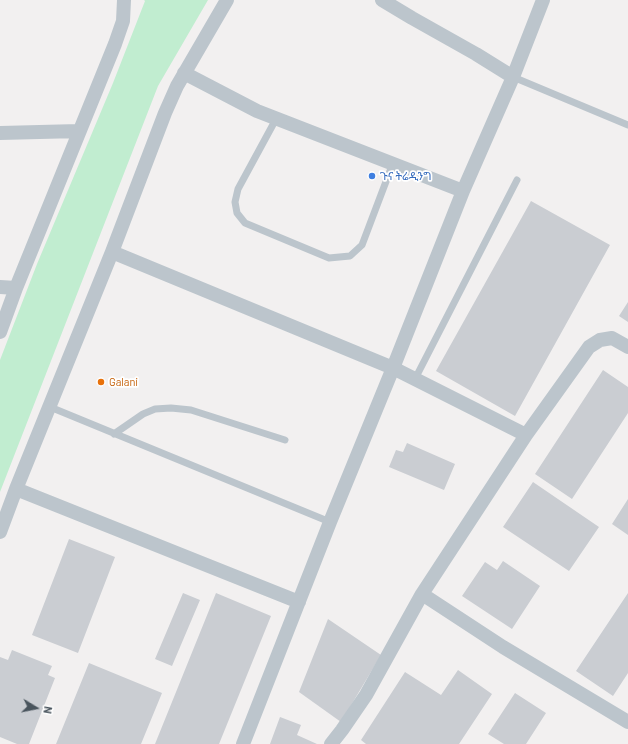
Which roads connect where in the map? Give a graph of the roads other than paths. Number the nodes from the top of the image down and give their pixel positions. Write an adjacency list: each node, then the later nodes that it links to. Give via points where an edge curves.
1 (124, 0): 9 (street, via 123,21)
2 (227, 0): 5 (street)
3 (382, 0): 6 (street)
4 (543, 0): 6 (street)
5 (184, 74): 7 (street); 14 (street, via 165,113)
6 (513, 77): 8 (lane); 13 (street)
7 (276, 118): 11 (street); 11 (lane, via 238,188 235,202 237,213 245,223 329,258 350,256 362,245)
8 (628, 125)
9 (79, 131): 10 (street); 16 (street)
10 (0, 133)
11 (393, 164): 13 (street)
12 (517, 180): 20 (lane)
13 (464, 191): 19 (street)
14 (112, 252): 19 (street); 21 (street)
15 (0, 287): 16 (street)
16 (16, 288): 17 (street)
17 (0, 332)
18 (628, 347): 23 (street, via 612,338 600,340 589,347)
19 (393, 368): 20 (street); 26 (street)
20 (415, 379): 23 (street)
21 (50, 407): 22 (lane); 25 (street)
22 (114, 434): 24 (lane, via 143,414 155,409 171,408 190,410); 26 (lane)
23 (526, 435): 28 (street)
24 (285, 440)
25 (16, 489): 27 (street); 29 (street)
26 (330, 522): 29 (street)
27 (0, 532)
28 (422, 594): 30 (street, via 503,647); 32 (street, via 366,695)
29 (298, 602): 31 (street)
30 (628, 722)
31 (243, 744)
32 (332, 744)

